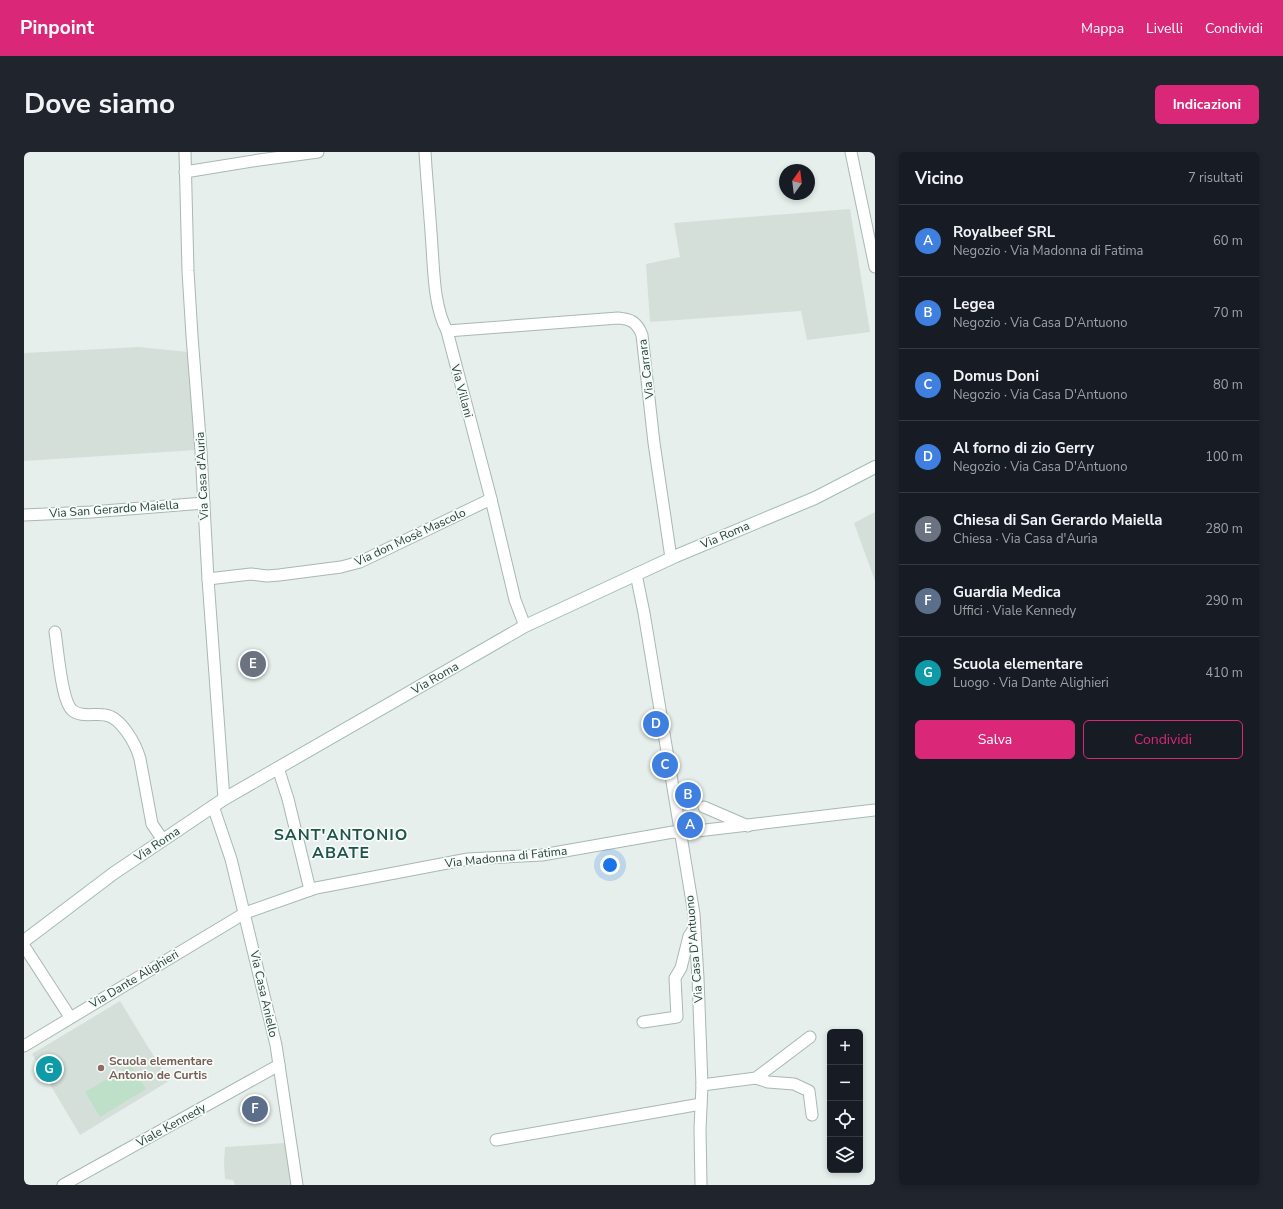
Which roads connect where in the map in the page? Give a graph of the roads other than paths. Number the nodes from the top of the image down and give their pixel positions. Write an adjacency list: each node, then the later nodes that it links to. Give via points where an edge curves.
1 (185, 152): 5 (street, Via Casa d'Auria)
2 (318, 152): 5 (street)
3 (425, 152): 7 (street, Via Villani, via 434,275 439,312)
4 (851, 152): 6 (street)
5 (185, 172): 10 (street, Via Casa d'Auria, via 188,271)
6 (875, 267)
7 (447, 331): 9 (street, Via Villani); 12 (street, Via Carrara, via 618,318 634,322 638,326 642,335 654,443)
8 (875, 467): 12 (main road, Via Roma, via 815,498)
9 (491, 499): 14 (street, Via don Mosè Mascolo, via 360,562 341,568); 15 (street, Via Villani, via 515,600)
10 (204, 503): 11 (street, Via San Gerardo Maiella); 14 (street, Via Casa d'Auria)
11 (24, 515)
12 (671, 558): 13 (main road, Via Roma)
13 (636, 574): 15 (main road, Via Roma); 23 (street, Via Casa D'Antuono)
14 (208, 579): 18 (street, Via Casa d'Auria)
15 (525, 626): 17 (main road, Via Roma)
16 (55, 632): 24 (street, via 68,706 84,715 110,716 131,738 140,759 152,824)
17 (278, 768): 18 (main road, Via Roma); 25 (street)
18 (224, 799): 19 (main road, Via Roma)
19 (213, 806): 24 (main road, Via Roma); 26 (street, Via Casa Aniello, via 232,859)
20 (704, 808): 22 (street, Via Madonna di Fatima)
21 (875, 810): 22 (street, Via Madonna di Fatima)
22 (748, 826): 23 (street, Via Madonna di Fatima)
23 (680, 833): 25 (street, Via Madonna di Fatima, via 673,832 542,855 468,859); 27 (street, Via Casa D'Antuono, via 694,914)
24 (163, 840): 28 (main road, Via Roma, via 114,873)
25 (310, 890): 26 (street, Via Madonna di Fatima)
26 (245, 913): 30 (street, Via Dante Alighieri); 34 (street, Via Casa Aniello)
27 (694, 928): 31 (street, via 689,936 681,968 675,978 677,1017); 36 (street, Via Casa D'Antuono)
28 (24, 941)
29 (24, 946): 30 (street)
30 (70, 1017): 33 (street, Via Dante Alighieri)
31 (643, 1022)
32 (810, 1037): 35 (street)
33 (24, 1046)
34 (279, 1065): 40 (street, Viale Kennedy); 41 (street, Via Casa Aniello)
35 (756, 1078): 36 (street); 38 (street, via 768,1082 794,1084 809,1091)
36 (702, 1085): 37 (street, Via Casa D'Antuono)
37 (702, 1104): 39 (street); 42 (street, Via Casa D'Antuono)
38 (812, 1115)
39 (496, 1140)
40 (63, 1185)
41 (297, 1185)
42 (700, 1185)

